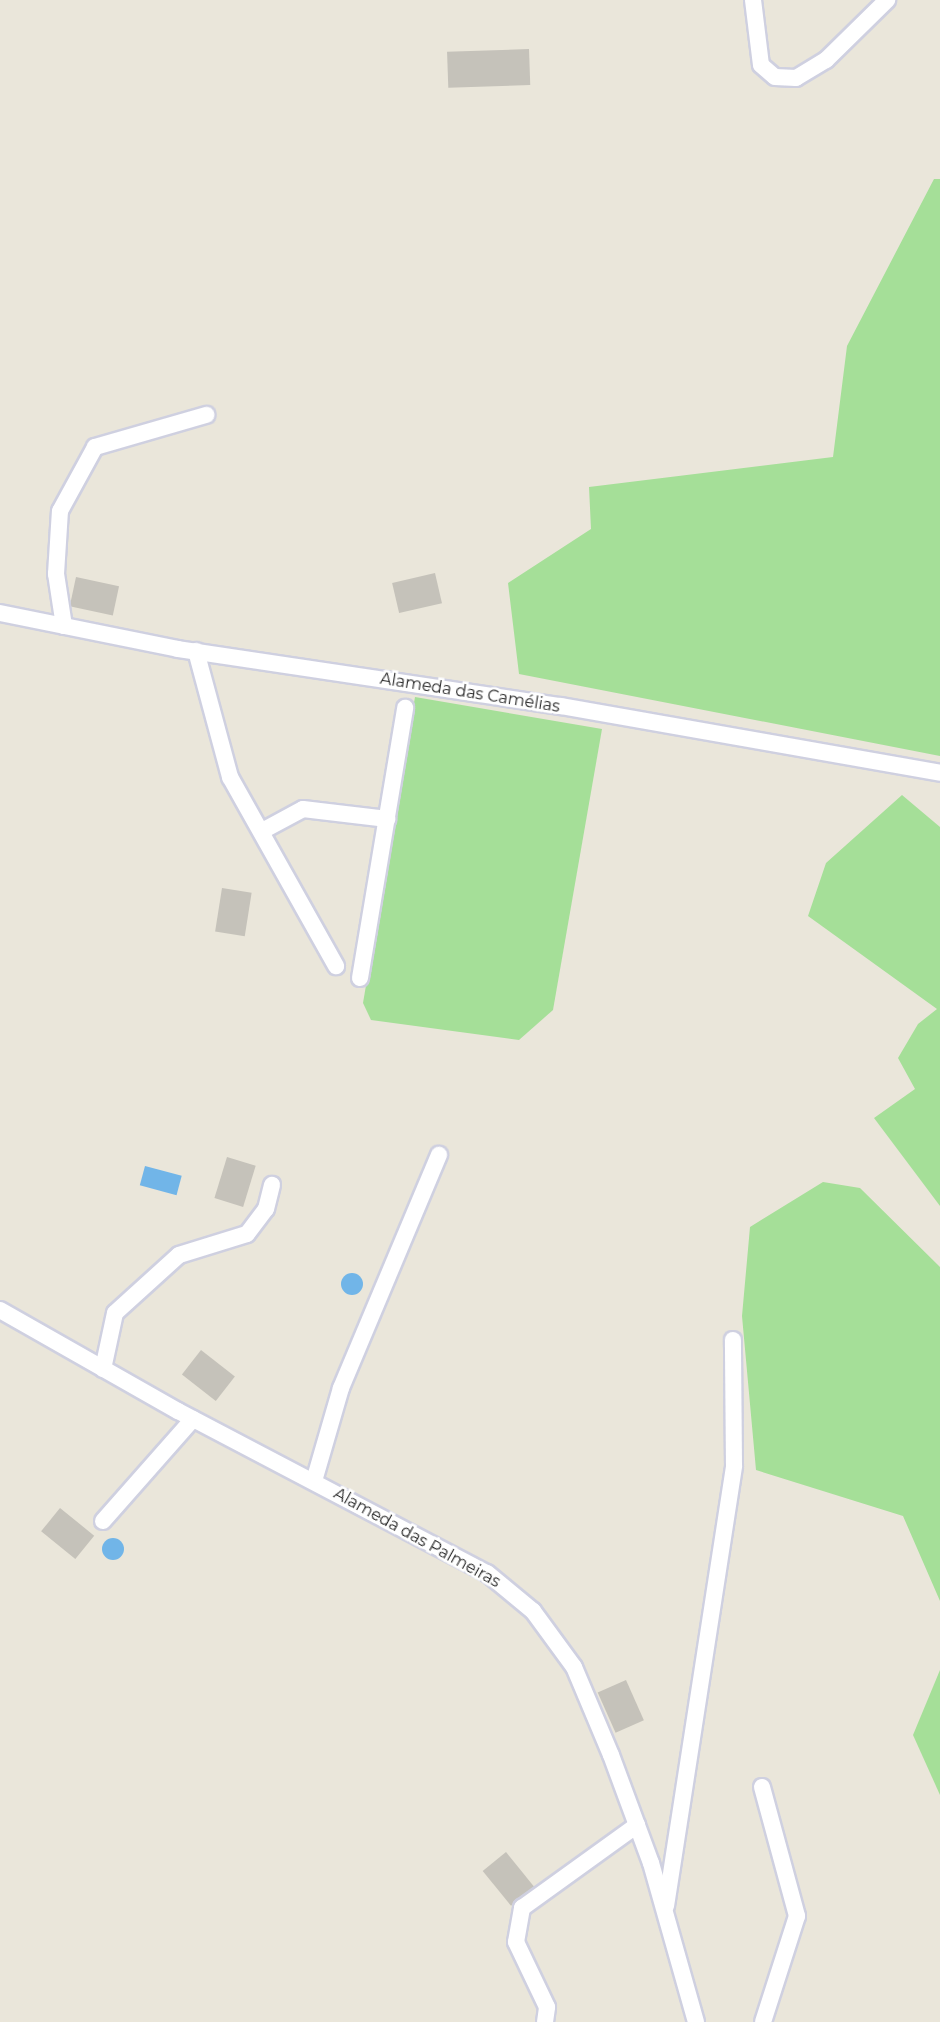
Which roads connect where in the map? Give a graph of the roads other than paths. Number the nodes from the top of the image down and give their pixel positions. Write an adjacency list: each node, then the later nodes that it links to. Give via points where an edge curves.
1 (753, 0): 2 (street, via 761,64 776,77 796,78 826,60)
2 (887, 0)
3 (206, 415): 5 (street, via 95,447 60,511 56,574)
4 (0, 613): 5 (street, Alameda das Camélias)
5 (64, 626): 6 (street, Alameda das Camélias)
6 (196, 651): 8 (street, Alameda das Camélias, via 561,706); 10 (street, via 231,777)
7 (405, 708): 9 (street)
8 (940, 773)
9 (387, 819): 10 (street, via 303,809); 12 (street)
10 (264, 830): 11 (street)
11 (336, 966)
12 (360, 978)
13 (439, 1155): 19 (street, via 341,1388)
14 (272, 1185): 17 (street, via 266,1209 247,1234 179,1255 115,1313)
15 (1, 1312): 17 (street, Alameda das Palmeiras)
16 (733, 1340): 23 (street, via 734,1465)
17 (104, 1369): 18 (street, Alameda das Palmeiras)
18 (193, 1419): 19 (street, Alameda das Palmeiras); 20 (street)
19 (314, 1481): 22 (street, Alameda das Palmeiras, via 487,1573 546,1625 574,1667)
20 (103, 1521)
21 (762, 1787): 26 (street, via 797,1916)
22 (637, 1825): 23 (street, Alameda das Palmeiras); 24 (street, via 522,1908 516,1942 547,2007)
23 (665, 1910): 25 (street, Alameda das Palmeiras)
24 (545, 2022)
25 (696, 2022)
26 (764, 2022)

